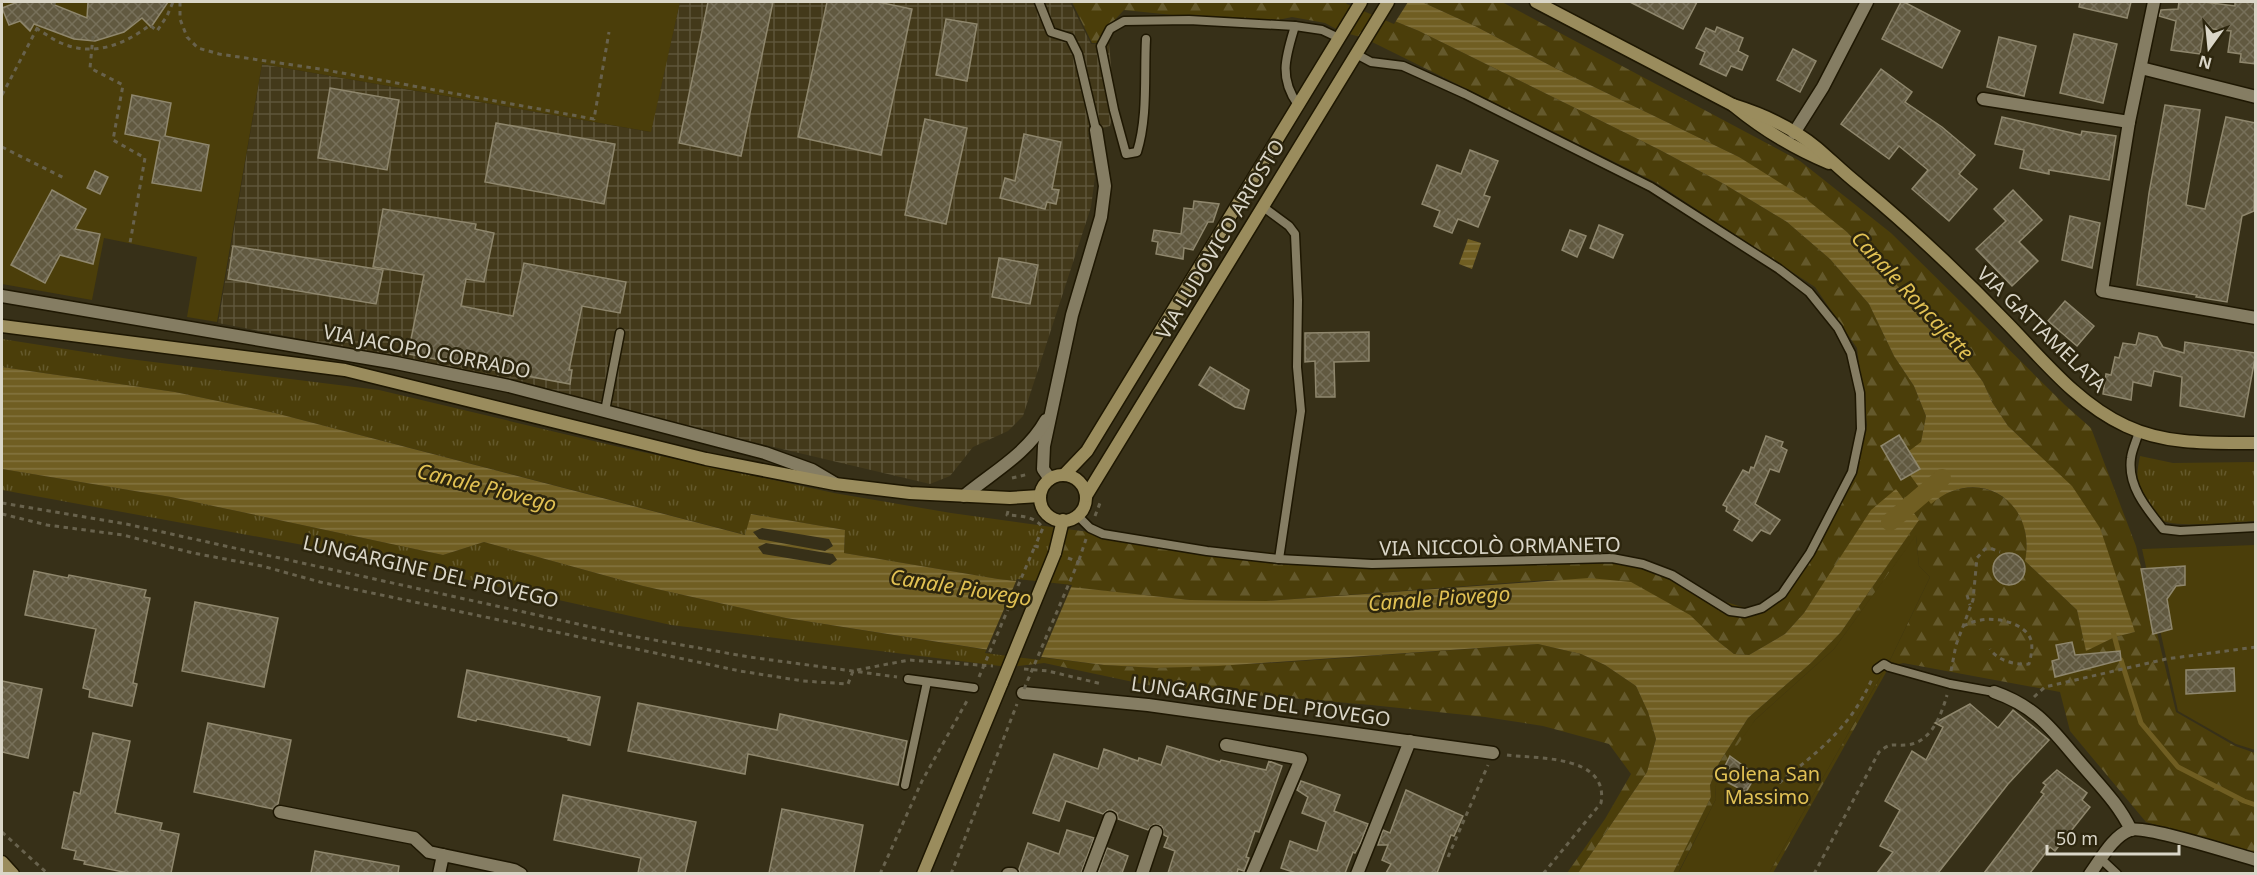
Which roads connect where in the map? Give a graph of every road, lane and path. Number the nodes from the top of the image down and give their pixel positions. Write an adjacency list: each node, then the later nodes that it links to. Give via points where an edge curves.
1 (173, 2): 16 (path, via 157,31 149,24 133,37)
2 (180, 2): 12 (path, via 180,19 187,37 198,48 219,54 594,119)
3 (1040, 2): 25 (lane, via 1051,32 1070,38 1074,46)
4 (1361, 2): 13 (main road, VIA LUDOVICO ARIOSTO)
5 (1388, 2): 17 (main road, VIA LUDOVICO ARIOSTO)
6 (1540, 2): 23 (main road, VIA GATTAMELATA)
7 (1867, 2): 26 (street)
8 (2154, 2): 18 (street)
9 (41, 21): 11 (path)
10 (1295, 26): 13 (lane); 15 (lane, via 1124,21 1110,29 1101,46 1126,154 1137,152 1140,144); 22 (lane, via 1284,76)
11 (36, 28): 16 (path, via 61,43); 19 (path)
12 (609, 32)
13 (1342, 33): 22 (main road, VIA LUDOVICO ARIOSTO)
14 (93, 36): 16 (path)
15 (1146, 39)
16 (92, 50): 31 (path, via 90,68 123,85 112,140 145,159)
17 (1356, 54): 30 (main road, VIA LUDOVICO ARIOSTO); 53 (lane, VIA NICCOLÒ ORMANETO, via 1371,62 1403,66 1652,187 1779,269 1809,292 1843,336 1860,393 1861,429 1852,472 1810,553 1782,594 1762,608 1745,613 1730,611 1672,575 1612,558 1372,564)
18 (2140, 68): 20 (street); 24 (street)
19 (2, 95)
20 (2256, 97)
21 (1983, 99): 24 (street)
22 (1298, 105): 40 (main road, VIA LUDOVICO ARIOSTO, via 1087,451)
23 (1733, 105): 26 (main road, VIA GATTAMELATA, via 1756,112); 28 (main road, VIA GATTAMELATA, via 1809,155)
24 (2129, 122): 33 (street, via 2102,291)
25 (1096, 130): 37 (street, via 1105,186 1101,217 1072,315)
26 (1794, 133): 28 (main road, VIA GATTAMELATA)
27 (2, 147): 29 (path)
28 (1836, 166): 38 (main road, VIA GATTAMELATA, via 1896,216 2081,397)
29 (66, 178)
30 (1262, 206): 45 (main road, VIA LUDOVICO ARIOSTO); 53 (lane, via 1296,234 1301,411)
31 (130, 243)
32 (2, 296): 36 (street, VIA JACOPO CORRADO, via 396,363)
33 (2255, 314)
34 (2, 326): 42 (main road, VIA JACOPO CORRADO, via 345,370 706,459)
35 (620, 333): 36 (lane)
36 (605, 411): 42 (street, VIA JACOPO CORRADO, via 765,453)
37 (1051, 411): 41 (street, via 1042,462); 43 (street, via 1016,457)
38 (2139, 431): 39 (main road, VIA GATTAMELATA, via 2184,441); 51 (lane, via 2131,458 2133,485 2163,529)
39 (2256, 443)
40 (1064, 475): 41 (main road); 45 (main road, via 1079,482)
41 (1050, 479): 44 (main road)
42 (835, 483): 43 (main road, VIA JACOPO CORRADO)
43 (964, 496): 44 (main road, VIA JACOPO CORRADO)
44 (1040, 496): 50 (main road, via 1046,513)
45 (1086, 496): 49 (main road)
46 (2, 502): 62 (path, LUNGARGINE DEL PIOVEGO, via 126,524 632,636)
47 (2, 513): 62 (path, via 47,525 123,535 310,579 740,670 848,684)
48 (1007, 515): 63 (path, bridge, via 1027,517 1043,528)
49 (1078, 516): 50 (main road); 53 (lane, VIA NICCOLÒ ORMANETO, via 1103,534)
50 (1063, 520): 91 (main road, bridge, via 1055,553)
51 (2256, 526)
52 (2000, 552): 56 (path, via 1985,549 1977,558)
53 (1279, 559)
54 (1078, 560): 69 (path, bridge)
55 (1966, 595): 56 (path)
56 (1971, 607): 57 (path)
57 (1963, 626): 59 (path, via 1978,620 2019,626 2030,639 2032,652 2029,664 2019,665 1994,655); 66 (path)
58 (2256, 647): 70 (path, via 2166,659 2045,687)
59 (1990, 649)
60 (963, 663): 62 (path, LUNGARGINE DEL PIOVEGO, via 909,660)
61 (1877, 669): 66 (lane, via 1884,664); 74 (path, via 1849,720 1827,744)
62 (853, 671): 64 (path, LUNGARGINE DEL PIOVEGO)
63 (979, 677)
64 (908, 679): 65 (lane)
65 (927, 682): 67 (lane); 75 (lane)
66 (1950, 684): 68 (lane); 98 (path, via 1932,730 1920,741 1889,744 1879,752)
67 (974, 688): 90 (path, via 922,781)
68 (1994, 692): 70 (street)
69 (1021, 695): 71 (street, LUNGARGINE DEL PIOVEGO, via 1148,705); 92 (path)
70 (2024, 706): 78 (street, via 2059,735 2120,807)
71 (1410, 741): 73 (street, LUNGARGINE DEL PIOVEGO); 96 (street)
72 (1226, 745): 95 (street, via 1301,759)
73 (1493, 753): 82 (path); 97 (path, via 1576,763 1590,770 1599,781 1601,803)
74 (1779, 783)
75 (905, 785)
76 (280, 812): 81 (street, via 414,838 429,852)
77 (1110, 819): 93 (street)
78 (2131, 830): 83 (street, via 2119,836); 84 (street, via 2153,831)
79 (2, 832): 87 (path)
80 (1156, 832): 94 (street)
81 (443, 855): 88 (street); 89 (street)
82 (1448, 857)
83 (2101, 859): 99 (street); 100 (lane)
84 (2256, 860)
85 (2, 862): 86 (main road)
86 (13, 873)
87 (48, 873)
88 (439, 873)
89 (521, 873)
90 (880, 873)
91 (923, 873)
92 (951, 873)
93 (1089, 873)
94 (1142, 873)
95 (1252, 873)
96 (1357, 873)
97 (1543, 873)
98 (1814, 873)
99 (2090, 873)
100 (2117, 873)

